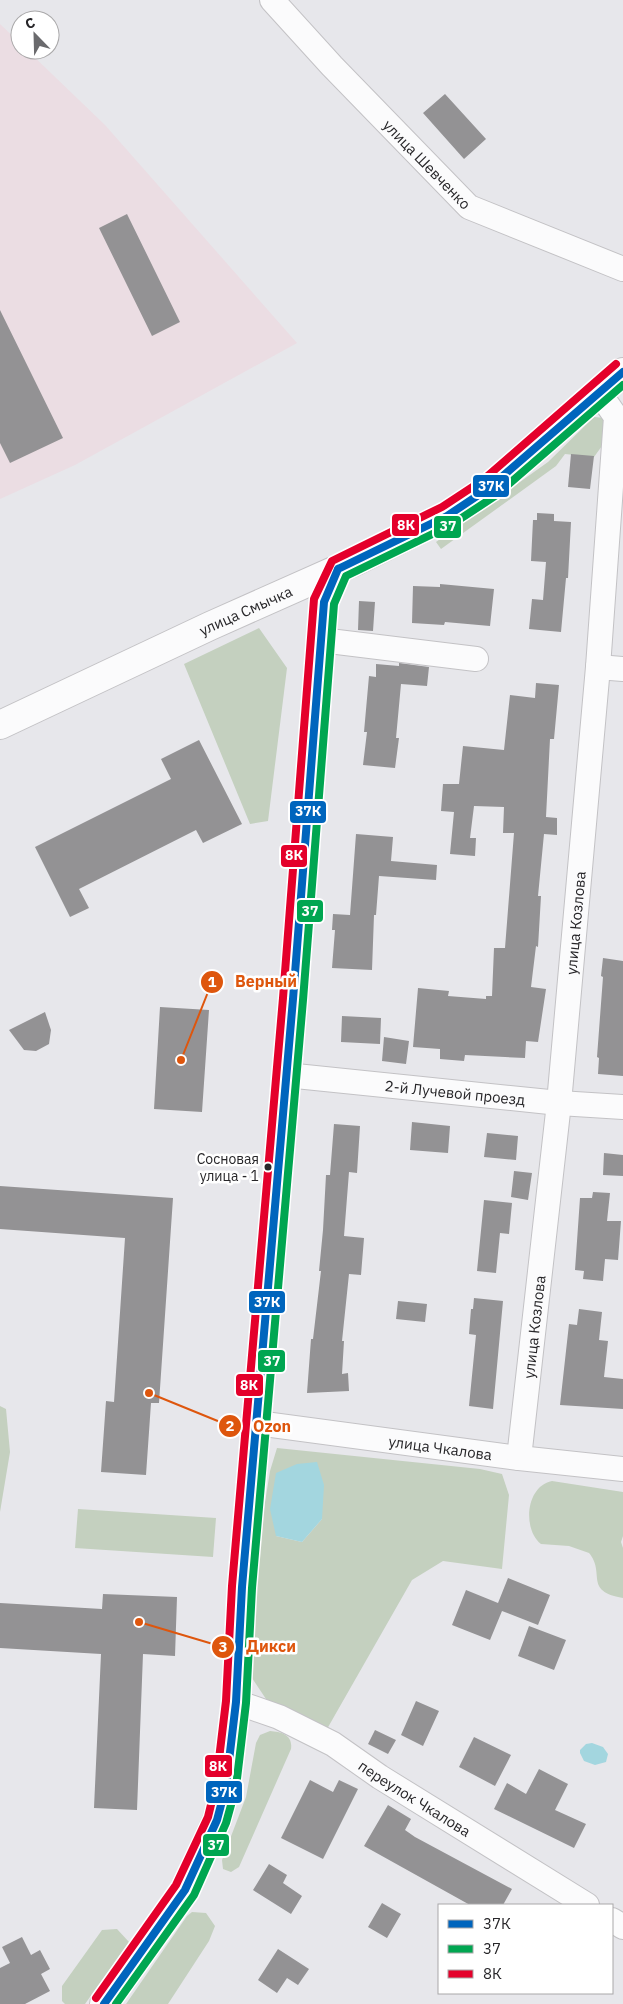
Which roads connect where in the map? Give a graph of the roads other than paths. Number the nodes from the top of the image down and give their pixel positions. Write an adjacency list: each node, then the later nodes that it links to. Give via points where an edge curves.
1 (272, 0): 2 (street, улица Шевченко, via 469,207)
2 (623, 269)
3 (623, 372): 4 (street, улица Смычка)
4 (600, 394): 5 (street, улица Смычка, via 489,488 447,516); 8 (street, улица Козлова, via 616,417)
5 (338, 569): 6 (street, via 324,602); 10 (street, улица Смычка)
6 (321, 640): 7 (street); 11 (street)
7 (476, 659)
8 (598, 667): 9 (street); 12 (street, улица Козлова)
9 (623, 669)
10 (0, 725)
11 (286, 1074): 12 (street, 2-й Лучевой проезд); 14 (street)
12 (559, 1103): 13 (street, 2-й Лучевой проезд); 15 (street, улица Козлова)
13 (623, 1107)
14 (257, 1423): 15 (street, улица Чкалова); 17 (street, via 242,1587)
15 (519, 1458): 16 (street, улица Чкалова)
16 (623, 1469)
17 (236, 1702): 18 (street, переулок Чкалова, via 278,1717 333,1744 380,1777); 19 (street, via 226,1786 217,1820 185,1890)
18 (585, 1904)
19 (104, 2004)

